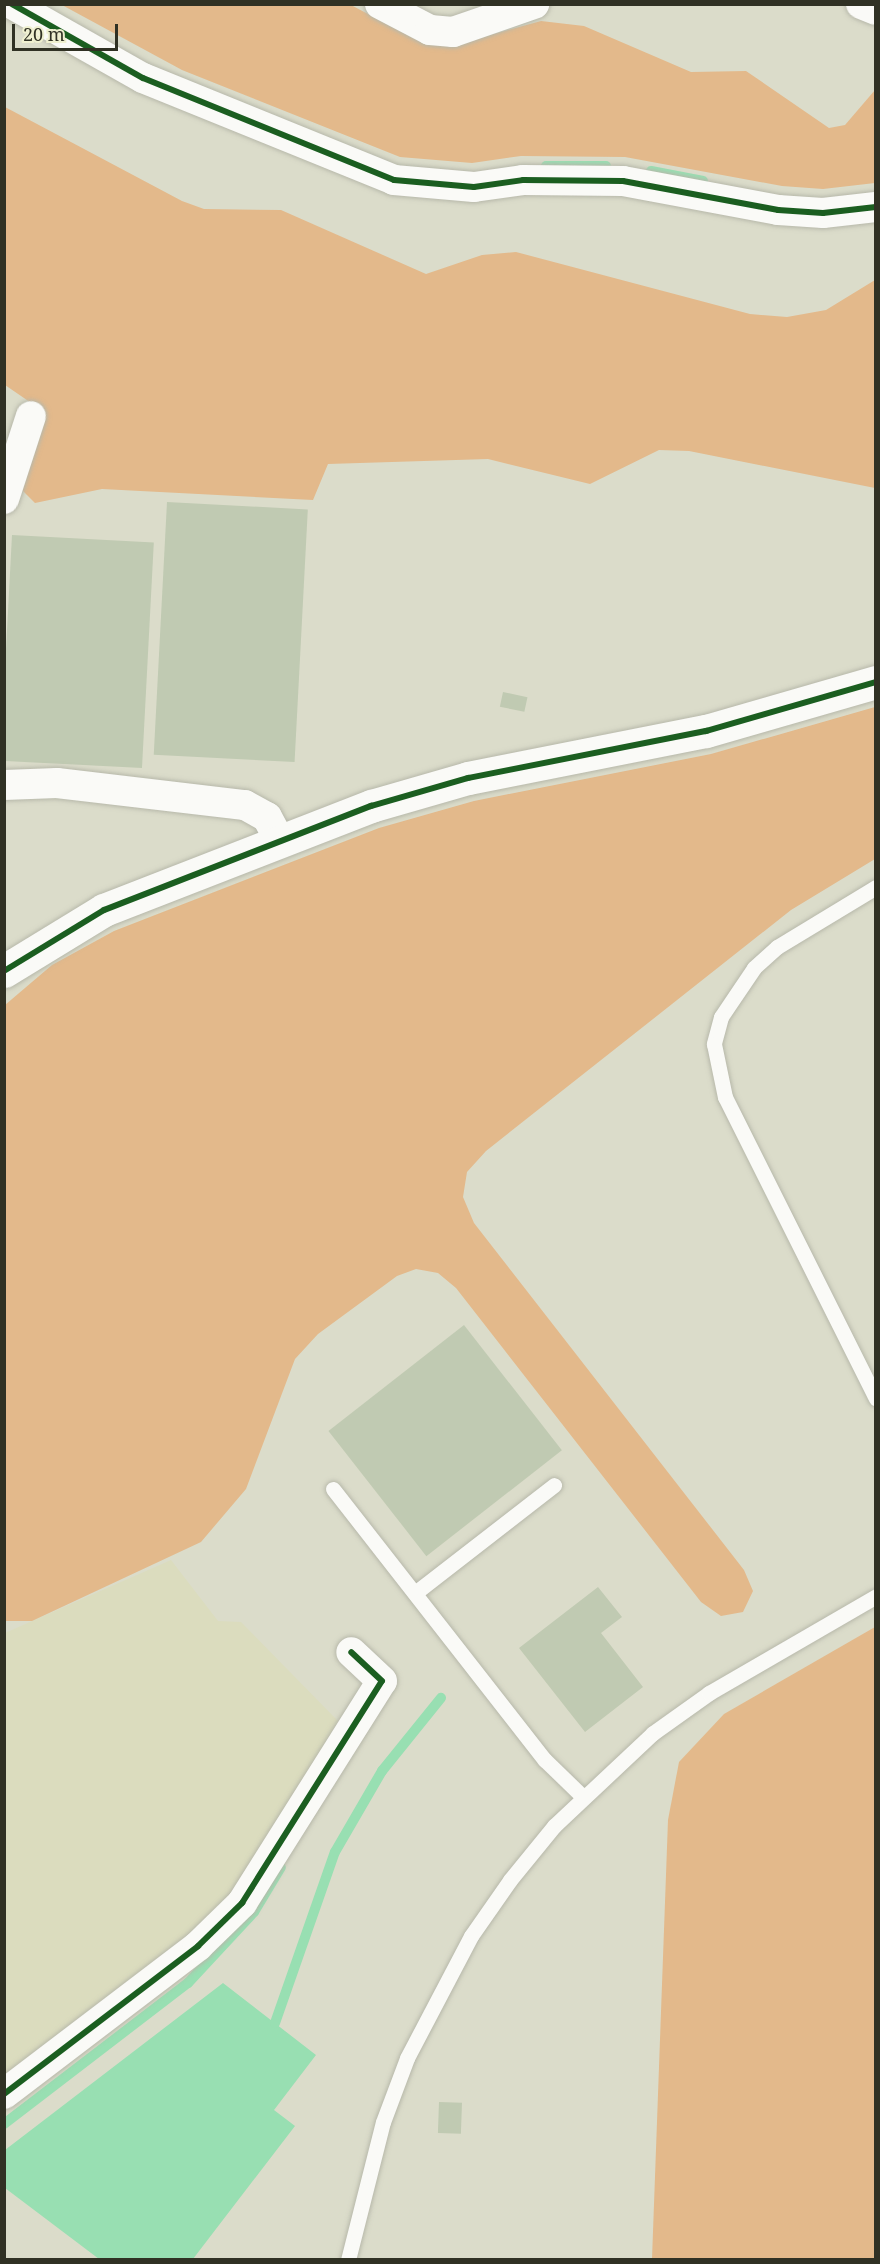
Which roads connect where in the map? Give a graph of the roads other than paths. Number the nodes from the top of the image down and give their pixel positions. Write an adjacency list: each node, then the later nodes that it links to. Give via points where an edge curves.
1 (12, 4): 6 (street, via 143,78 394,180 464,187 613,180 778,210 823,213)
2 (380, 4): 3 (street, via 430,30 453,32)
3 (534, 4)
4 (861, 4): 5 (street)
5 (876, 10)
6 (876, 207)
7 (31, 416): 8 (street)
8 (4, 499)
9 (876, 682): 11 (street, via 706,731 468,778)
10 (4, 785): 11 (street, via 57,783 245,805 267,818)
11 (280, 841): 13 (street, via 95,914)
12 (876, 886): 14 (lane, via 777,947 754,968 721,1017 714,1044 725,1097)
13 (4, 971)
14 (876, 1398)
15 (554, 1485): 17 (lane)
16 (333, 1489): 17 (lane)
17 (415, 1593): 20 (lane, via 545,1760)
18 (876, 1596): 20 (lane, via 709,1693 653,1733)
19 (351, 1652): 21 (street, via 382,1681 242,1903 198,1947)
20 (583, 1797): 22 (lane, via 510,1880 436,1996 383,2122)
21 (4, 2094)
22 (348, 2259)

